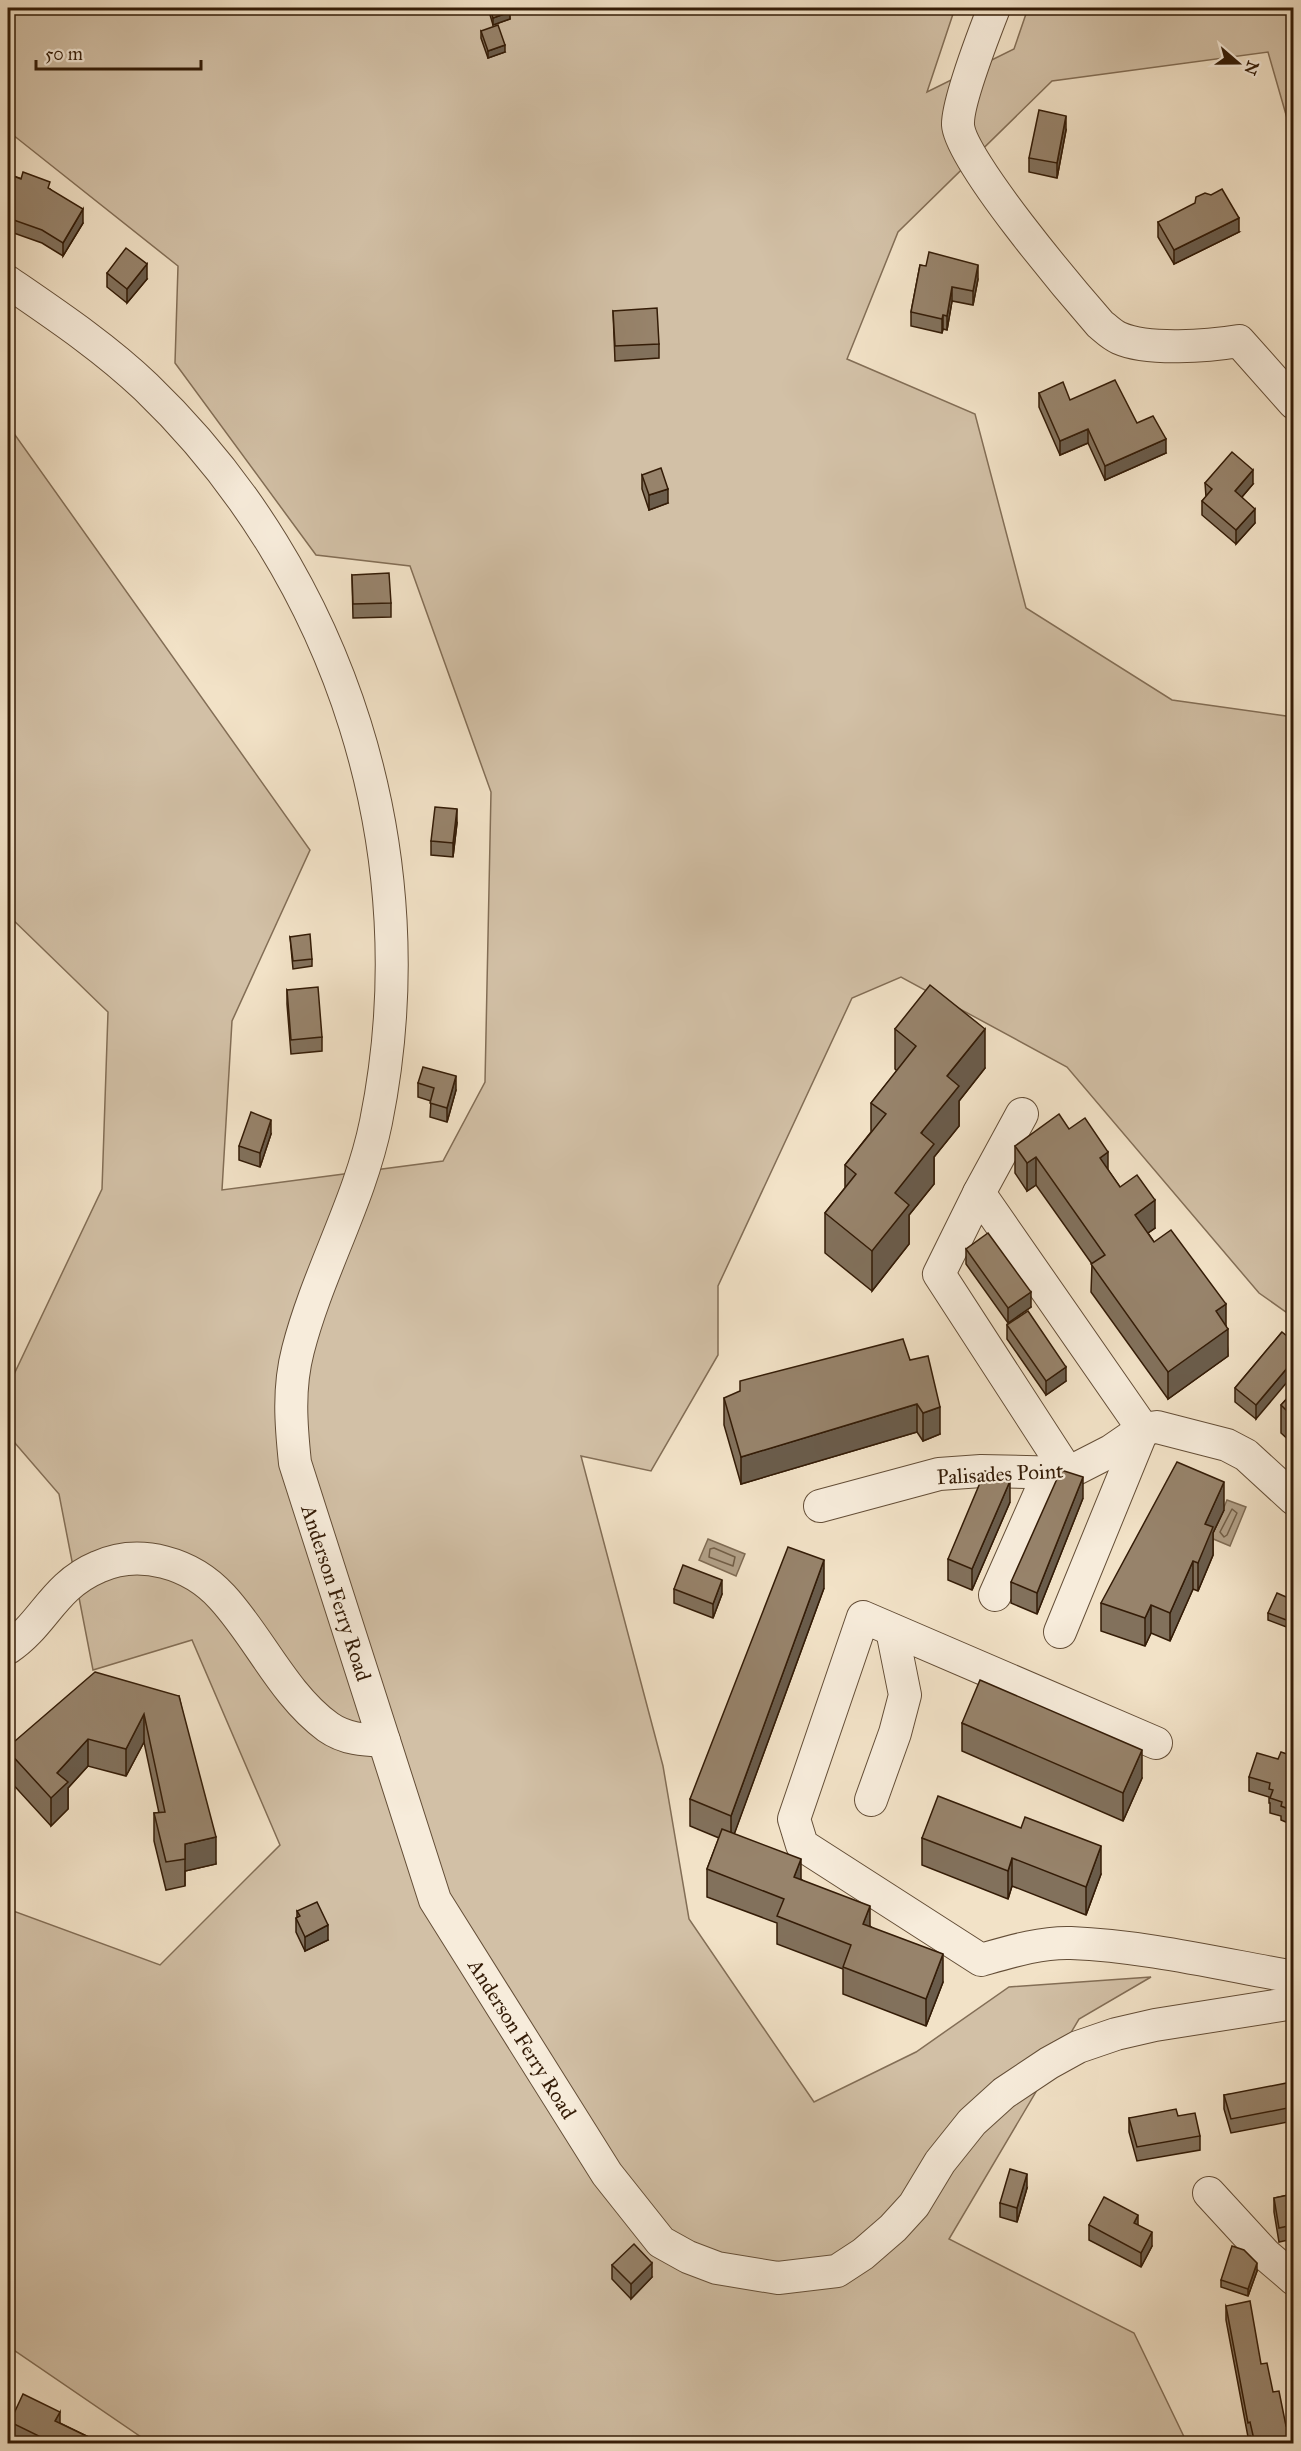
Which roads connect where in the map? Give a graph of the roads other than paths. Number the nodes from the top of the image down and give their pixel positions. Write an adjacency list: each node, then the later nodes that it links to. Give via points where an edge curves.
1 (994, 8): 3 (street, via 965,91 958,126 979,171 1094,317 1119,338 1206,347 1239,341)
2 (8, 282): 14 (street, Anderson Ferry Road, via 86,335 145,385 228,477 264,527 300,590 346,693 365,752 379,813 390,894 392,998 387,1059 370,1150 298,1349 290,1411 295,1463)
3 (1293, 403)
4 (1022, 1114): 5 (street)
5 (979, 1193): 6 (street); 7 (street, via 939,1274)
6 (1143, 1429): 7 (street, Palisades Point, via 1111,1451); 8 (street, via 1174,1429 1227,1445 1246,1455); 12 (street)
7 (1058, 1473): 9 (street, Palisades Point, via 981,1470 939,1474); 10 (street)
8 (1293, 1499)
9 (820, 1506)
10 (995, 1595)
11 (892, 1630): 15 (street); 16 (street, via 905,1695); 17 (street, via 863,1617 794,1819 802,1845 981,1960 1013,1950 1069,1943 1143,1951)
12 (1060, 1632)
13 (8, 1648): 14 (street, via 21,1639 67,1584 98,1567 122,1559 148,1557 172,1564 221,1595 308,1710 329,1728 350,1738)
14 (384, 1742): 18 (street, Anderson Ferry Road, via 435,1900 601,2164 661,2242 717,2268 778,2278 837,2271 863,2254 914,2205 940,2162 972,2122 1004,2093 1049,2063 1078,2047 1116,2034)
15 (1156, 1743)
16 (871, 1800)
17 (1293, 1977)
18 (1293, 2003)
19 (1209, 2193): 20 (street)
20 (1293, 2279)

